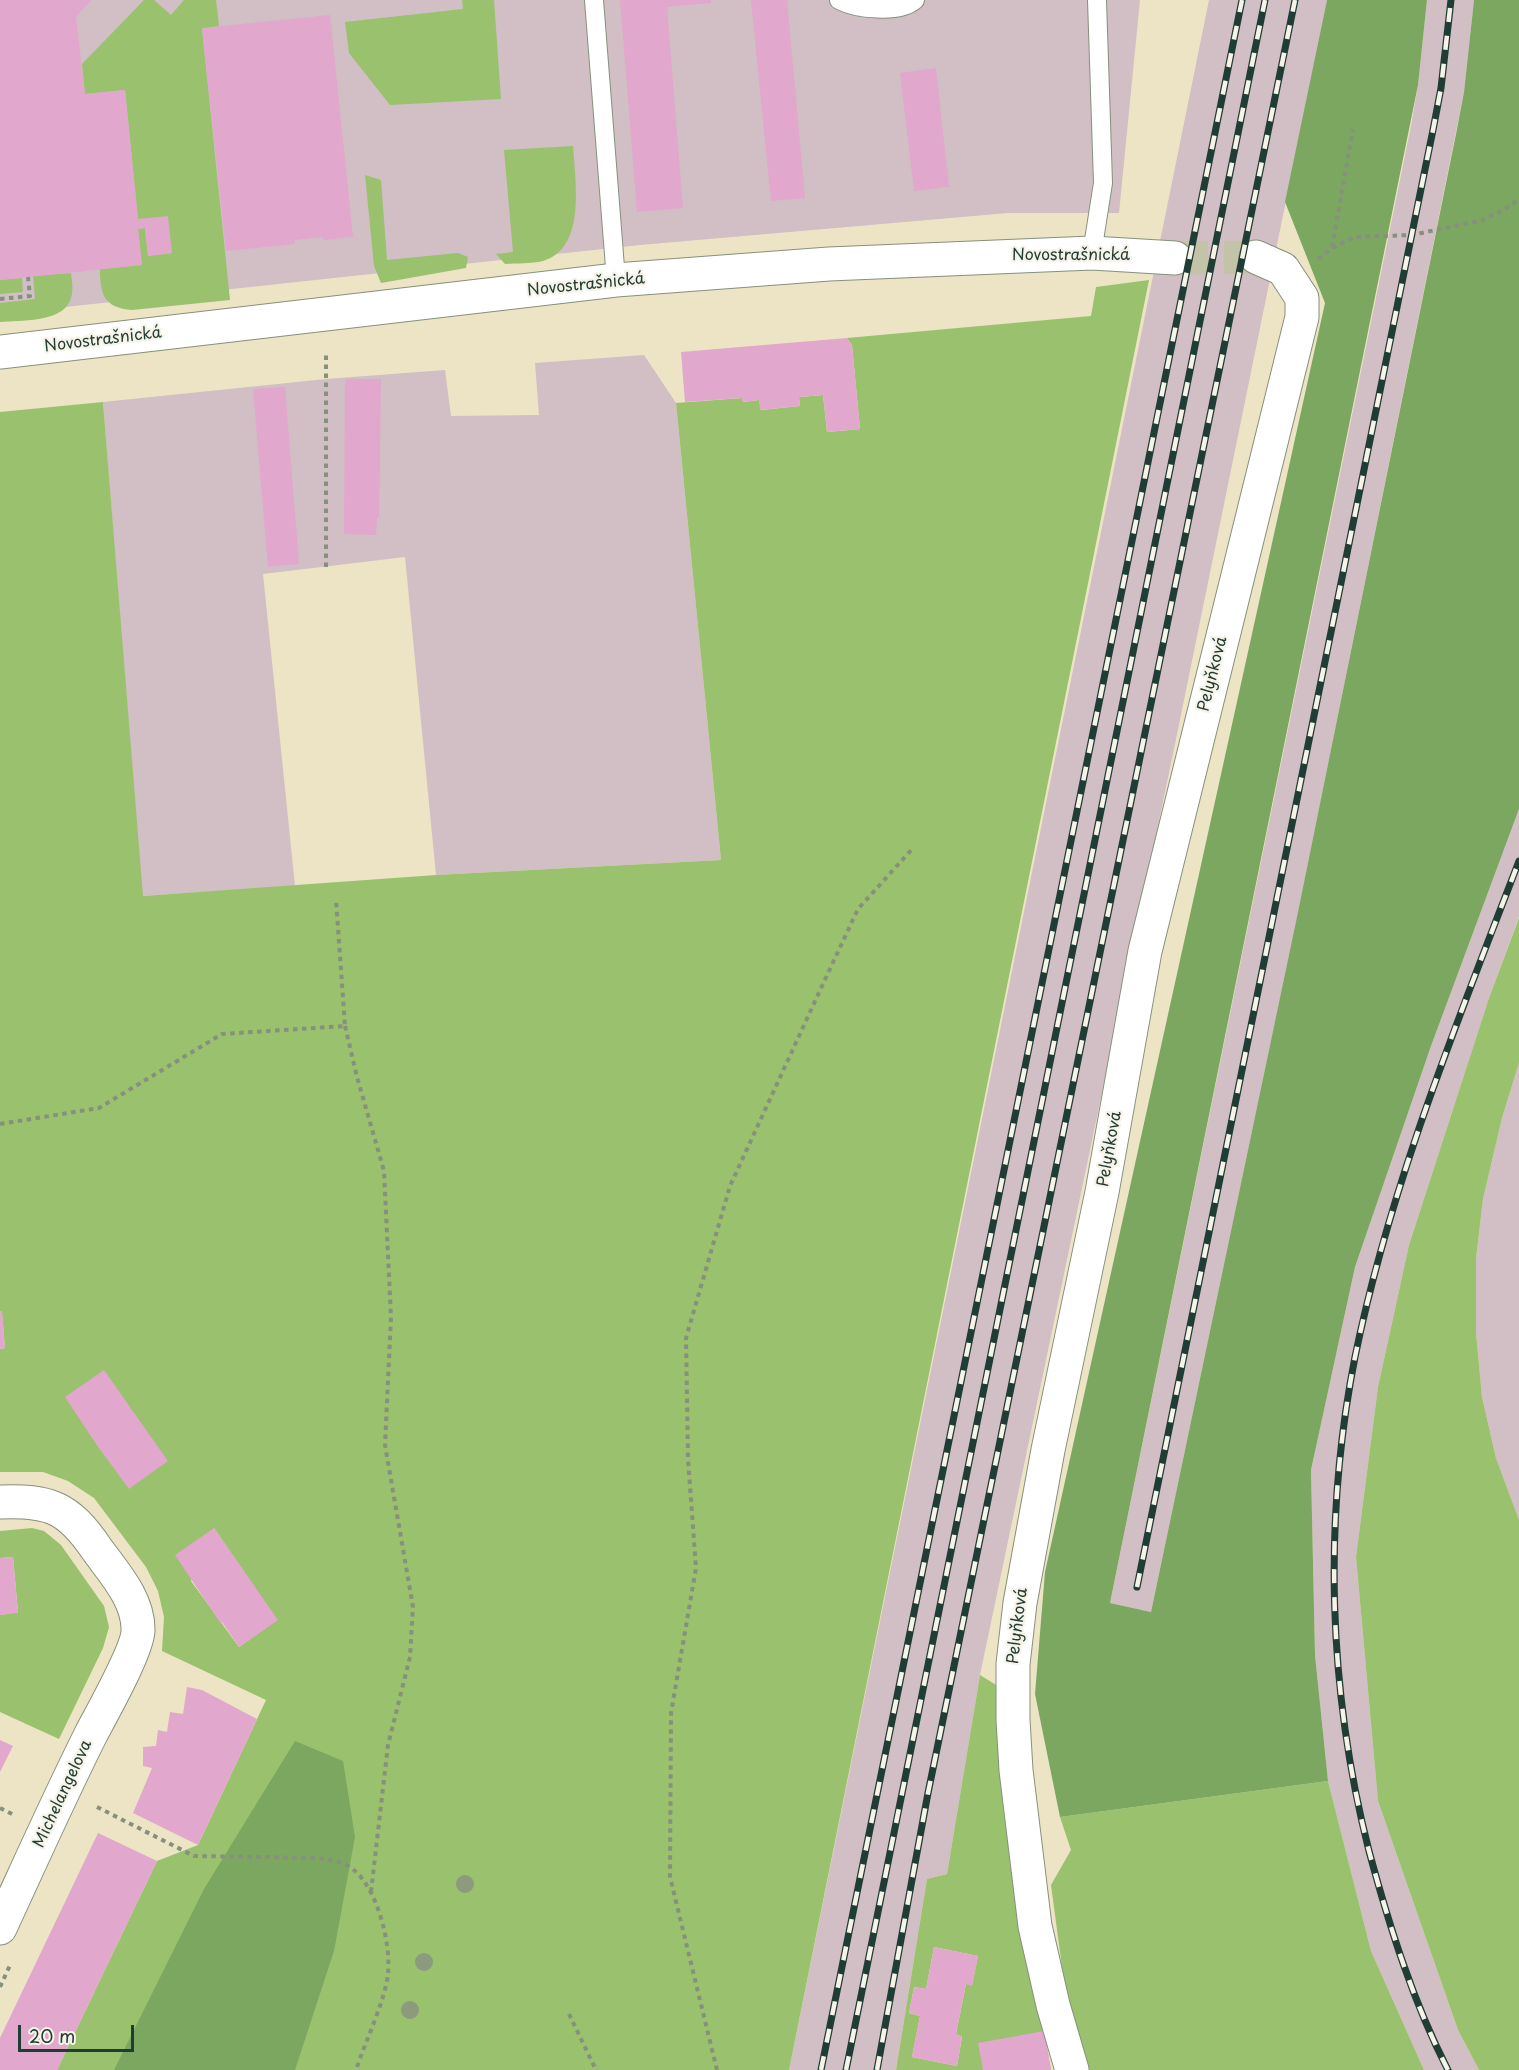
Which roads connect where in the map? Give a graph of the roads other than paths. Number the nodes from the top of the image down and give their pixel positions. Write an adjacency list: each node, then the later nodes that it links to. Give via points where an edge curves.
1 (594, 0): 8 (lane)
2 (839, 0): 3 (lane, via 864,8 895,8)
3 (915, 0)
4 (1097, 0): 5 (lane, via 1103,183)
5 (1092, 253): 7 (street, Novostrašnická); 8 (street, Novostrašnická, via 829,264)
6 (1257, 257): 12 (street, Pelyňková, via 1283,269 1302,298 1302,317 1145,951 1102,1192 1048,1450 1013,1664 1013,1720 1035,1926)
7 (1175, 258)
8 (616, 280): 9 (street, Novostrašnická)
9 (0, 352)
10 (0, 1502): 11 (street, Michelangelova, via 32,1502 55,1507 71,1517 131,1599 138,1633)
11 (0, 1928)
12 (1072, 2070)

